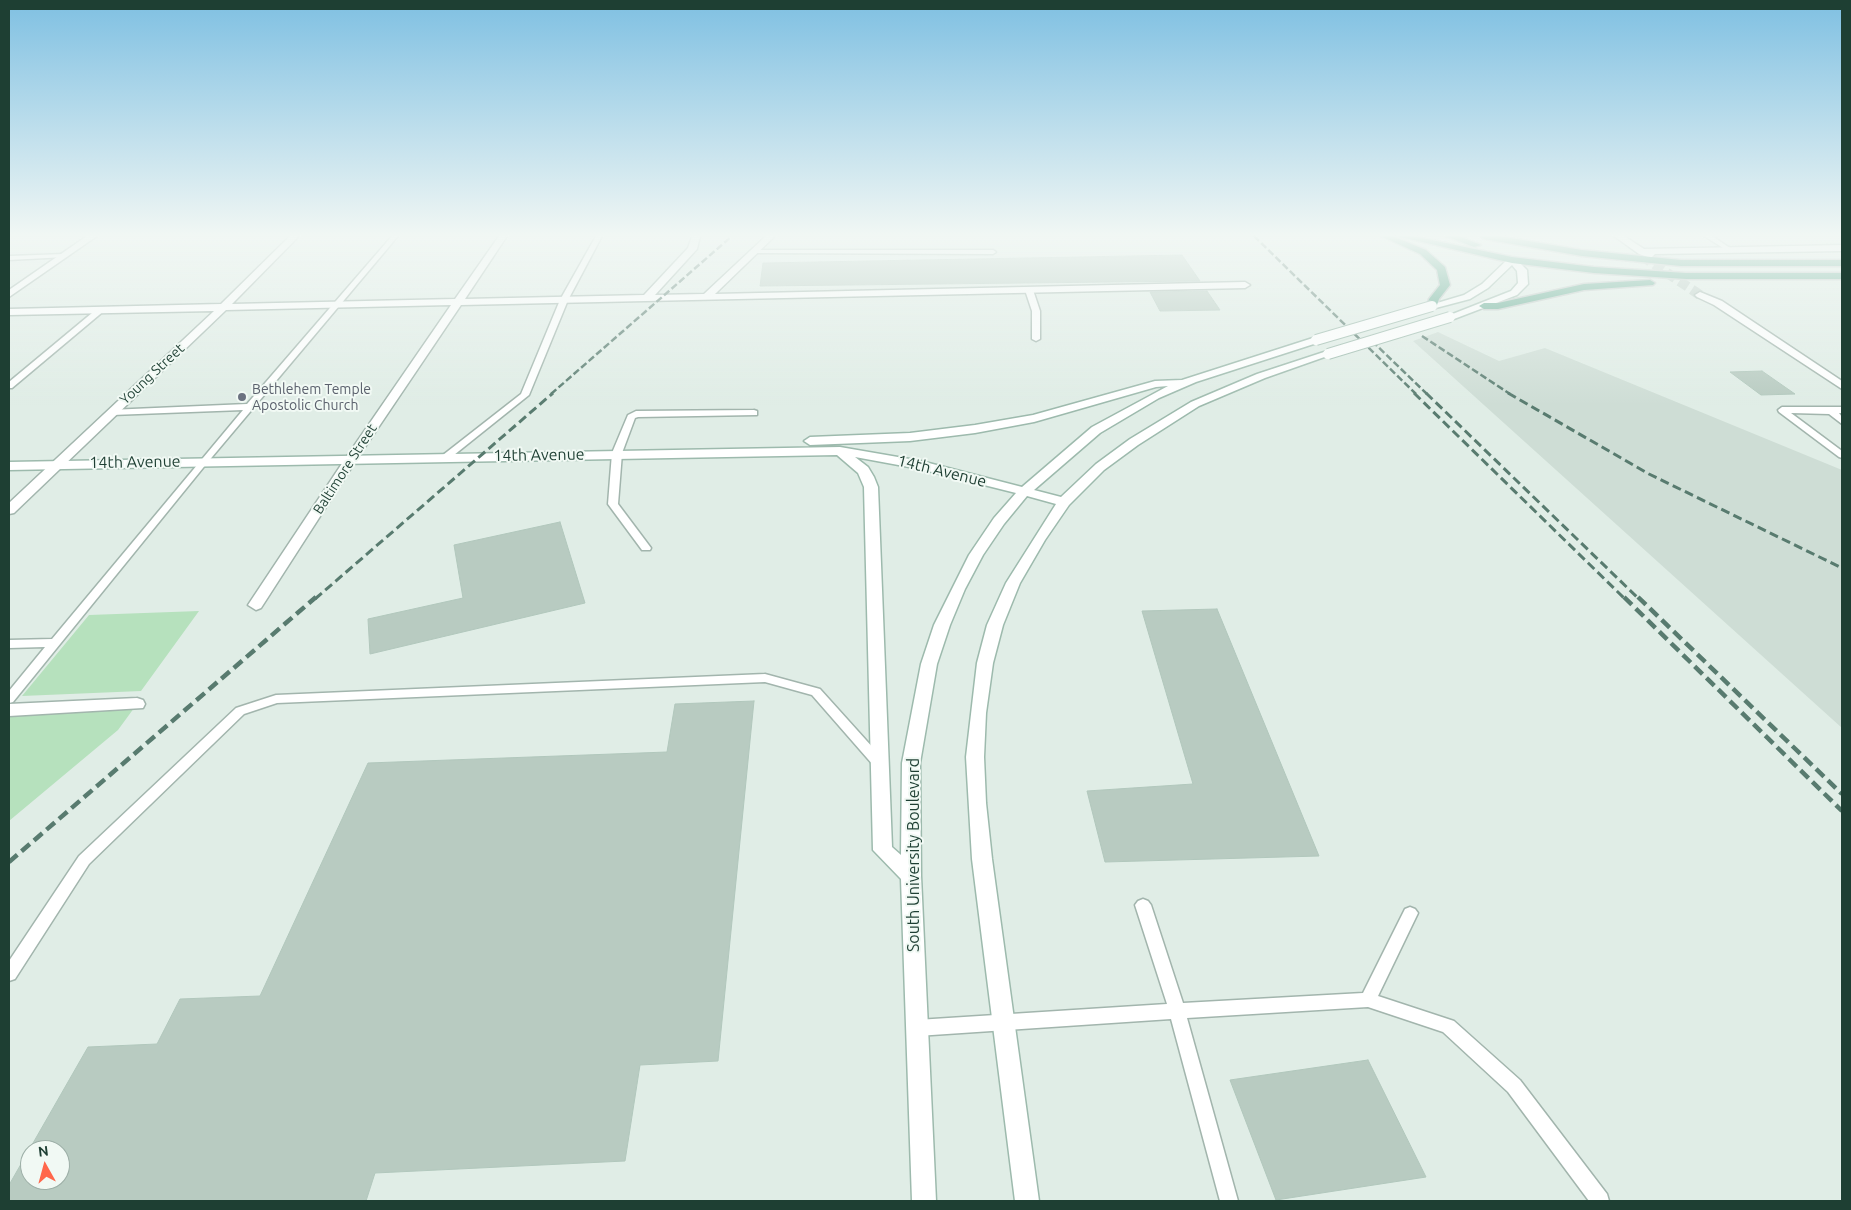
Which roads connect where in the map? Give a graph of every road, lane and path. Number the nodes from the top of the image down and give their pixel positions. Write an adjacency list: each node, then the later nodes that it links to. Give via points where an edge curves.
1 (239, 292): 21 (street, Young Street)
2 (346, 292): 18 (lane)
3 (464, 292): 17 (street, Baltimore Street)
4 (568, 292): 16 (lane)
5 (653, 292): 15 (street)
6 (711, 292): 13 (street)
7 (915, 292): 13 (street)
8 (1030, 292): 24 (lane, via 1036,311)
9 (1441, 292): 19 (main road)
10 (1475, 292): 19 (street, South University Boulevard)
11 (1515, 292): 20 (street)
12 (1559, 292): 20 (main road)
13 (706, 297): 15 (street)
14 (1709, 297): 27 (street)
15 (648, 298): 16 (street)
16 (564, 300): 17 (street); 37 (lane, via 525,395)
17 (456, 304): 18 (street); 38 (street, Baltimore Street)
18 (335, 305): 21 (street); 28 (lane)
19 (1432, 306): 25 (street, South University Boulevard, bridge)
20 (1484, 306): 43 (street, bridge, via 1261,376 1195,404 1100,467)
21 (224, 307): 22 (street); 30 (street, Young Street)
22 (101, 310): 23 (street); 26 (lane)
23 (9, 312)
24 (1036, 338)
25 (1192, 380): 33 (street, via 1155,384 1034,418 975,429 910,437 793,442); 42 (street, South University Boulevard, via 1155,396 1096,430)
26 (9, 386)
27 (1842, 386)
28 (249, 407): 30 (lane); 39 (lane)
29 (1838, 411): 32 (lane, via 1832,414); 36 (lane, via 1782,410)
30 (112, 412): 40 (street, Young Street)
31 (754, 413): 35 (lane, via 636,414 631,417)
32 (1842, 421)
33 (765, 451): 34 (street, 14th Avenue); 35 (street, 14th Avenue)
34 (840, 451): 42 (street, 14th Avenue, via 921,464); 52 (street, via 863,470 870,487)
35 (617, 454): 37 (street, 14th Avenue); 45 (lane, via 613,504)
36 (1842, 454)
37 (446, 456): 38 (street, 14th Avenue)
38 (351, 459): 39 (street, 14th Avenue); 46 (street, Baltimore Street)
39 (204, 461): 40 (street, 14th Avenue); 47 (lane)
40 (56, 464): 41 (street, 14th Avenue); 44 (street, Young Street)
41 (9, 466)
42 (1024, 492): 43 (street, 14th Avenue); 53 (street, South University Boulevard, via 976,555 942,625 929,664 911,763)
43 (1064, 502): 59 (street, via 1038,540 1004,602 985,662 978,713 975,757 978,822)
44 (9, 510)
45 (646, 548)
46 (256, 605)
47 (55, 643): 48 (lane); 49 (lane)
48 (9, 644)
49 (9, 699)
50 (137, 704): 51 (street)
51 (9, 710)
52 (879, 763): 53 (street, via 884,850); 56 (lane, via 816,692 765,678 276,699 240,711 84,860)
53 (911, 876): 60 (street, South University Boulevard)
54 (1143, 904): 58 (lane)
55 (1410, 913): 57 (lane)
56 (9, 974)
57 (1368, 1000): 58 (lane); 64 (lane, via 1448,1026 1514,1086)
58 (1177, 1011): 59 (lane); 63 (lane)
59 (1003, 1021): 60 (lane); 62 (street)
60 (917, 1028): 61 (street, South University Boulevard)
61 (924, 1201)
62 (1027, 1201)
63 (1228, 1201)
64 (1600, 1201)

